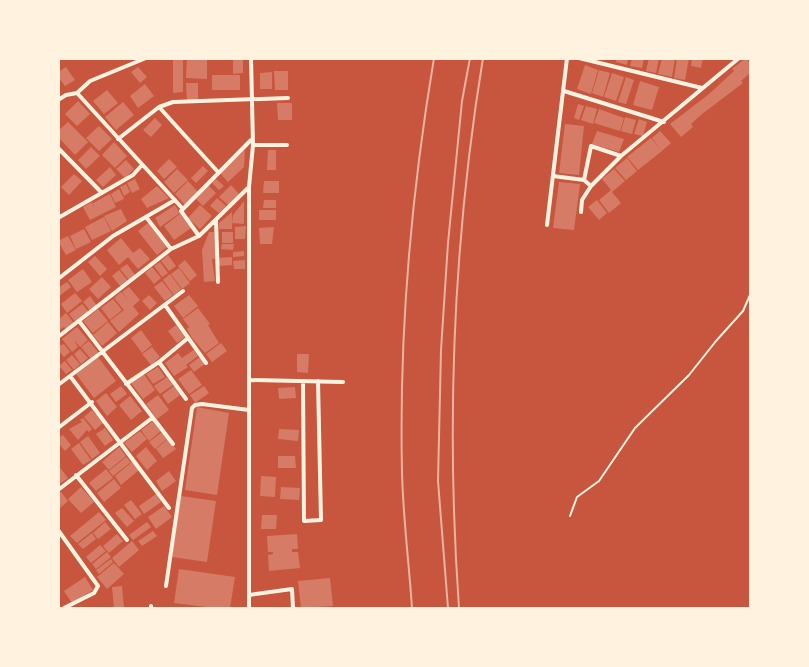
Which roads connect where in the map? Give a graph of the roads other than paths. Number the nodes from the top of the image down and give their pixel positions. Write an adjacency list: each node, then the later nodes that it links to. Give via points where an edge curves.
1 (146, 58): 8 (street, via 90,81)
2 (250, 58): 10 (street)
3 (567, 58): 7 (street)
4 (579, 58): 6 (street)
5 (740, 58): 6 (street)
6 (703, 88): 13 (street)
7 (564, 91): 13 (street); 21 (street)
8 (77, 93): 11 (street); 14 (street)
9 (288, 98): 10 (street)
10 (250, 99): 12 (street, via 173,102); 15 (street)
11 (58, 100)
12 (159, 107): 14 (street); 20 (street)
13 (664, 122): 18 (street)
14 (118, 139): 19 (street)
15 (252, 143): 16 (street); 20 (street); 24 (street)
16 (287, 146)
17 (58, 148): 25 (street)
18 (621, 156): 22 (street, via 591,146); 23 (street)
19 (142, 165): 25 (street, via 133,175); 26 (street)
20 (218, 172): 27 (street)
21 (553, 176): 22 (street); 32 (street)
22 (584, 180): 23 (street)
23 (591, 186): 28 (street, via 582,200)
24 (249, 187): 31 (street); 47 (street)
25 (102, 193): 30 (street)
26 (175, 200): 27 (street); 29 (street)
27 (183, 209): 33 (street)
28 (581, 212)
29 (146, 217): 34 (street); 35 (street, via 113,236)
30 (58, 218)
31 (216, 219): 33 (street); 36 (street)
32 (547, 225)
33 (200, 236): 34 (street)
34 (171, 249): 40 (street)
35 (58, 279)
36 (218, 282)
37 (183, 291): 39 (street)
38 (750, 294): 63 (lane, via 743,311 689,375 635,428 599,481 577,497)
39 (165, 305): 42 (street); 43 (street)
40 (79, 321): 41 (street); 43 (street)
41 (58, 337)
42 (189, 338): 44 (street); 45 (street)
43 (102, 352): 46 (street); 51 (street)
44 (159, 362): 51 (street); 53 (street)
45 (206, 363)
46 (70, 376): 52 (street); 54 (street)
47 (250, 380): 49 (street); 55 (street)
48 (318, 381): 49 (street); 49 (street, via 321,520 304,521); 50 (street)
49 (303, 382)
50 (343, 382)
51 (126, 384): 56 (street)
52 (58, 385)
53 (186, 399)
54 (92, 402): 57 (street); 58 (street)
55 (249, 410): 66 (street, via 202,404 192,408); 67 (street)
56 (152, 418): 58 (street); 59 (street)
57 (58, 428)
58 (120, 441): 60 (street); 62 (street)
59 (173, 444)
60 (76, 475): 61 (street); 65 (street)
61 (58, 490)
62 (169, 508)
63 (570, 516)
64 (58, 530): 68 (street, via 98,586 94,593)
65 (127, 540)
66 (166, 586)
67 (249, 595): 69 (street); 70 (street, via 292,589)
68 (64, 609)
69 (249, 609)
70 (293, 609)

